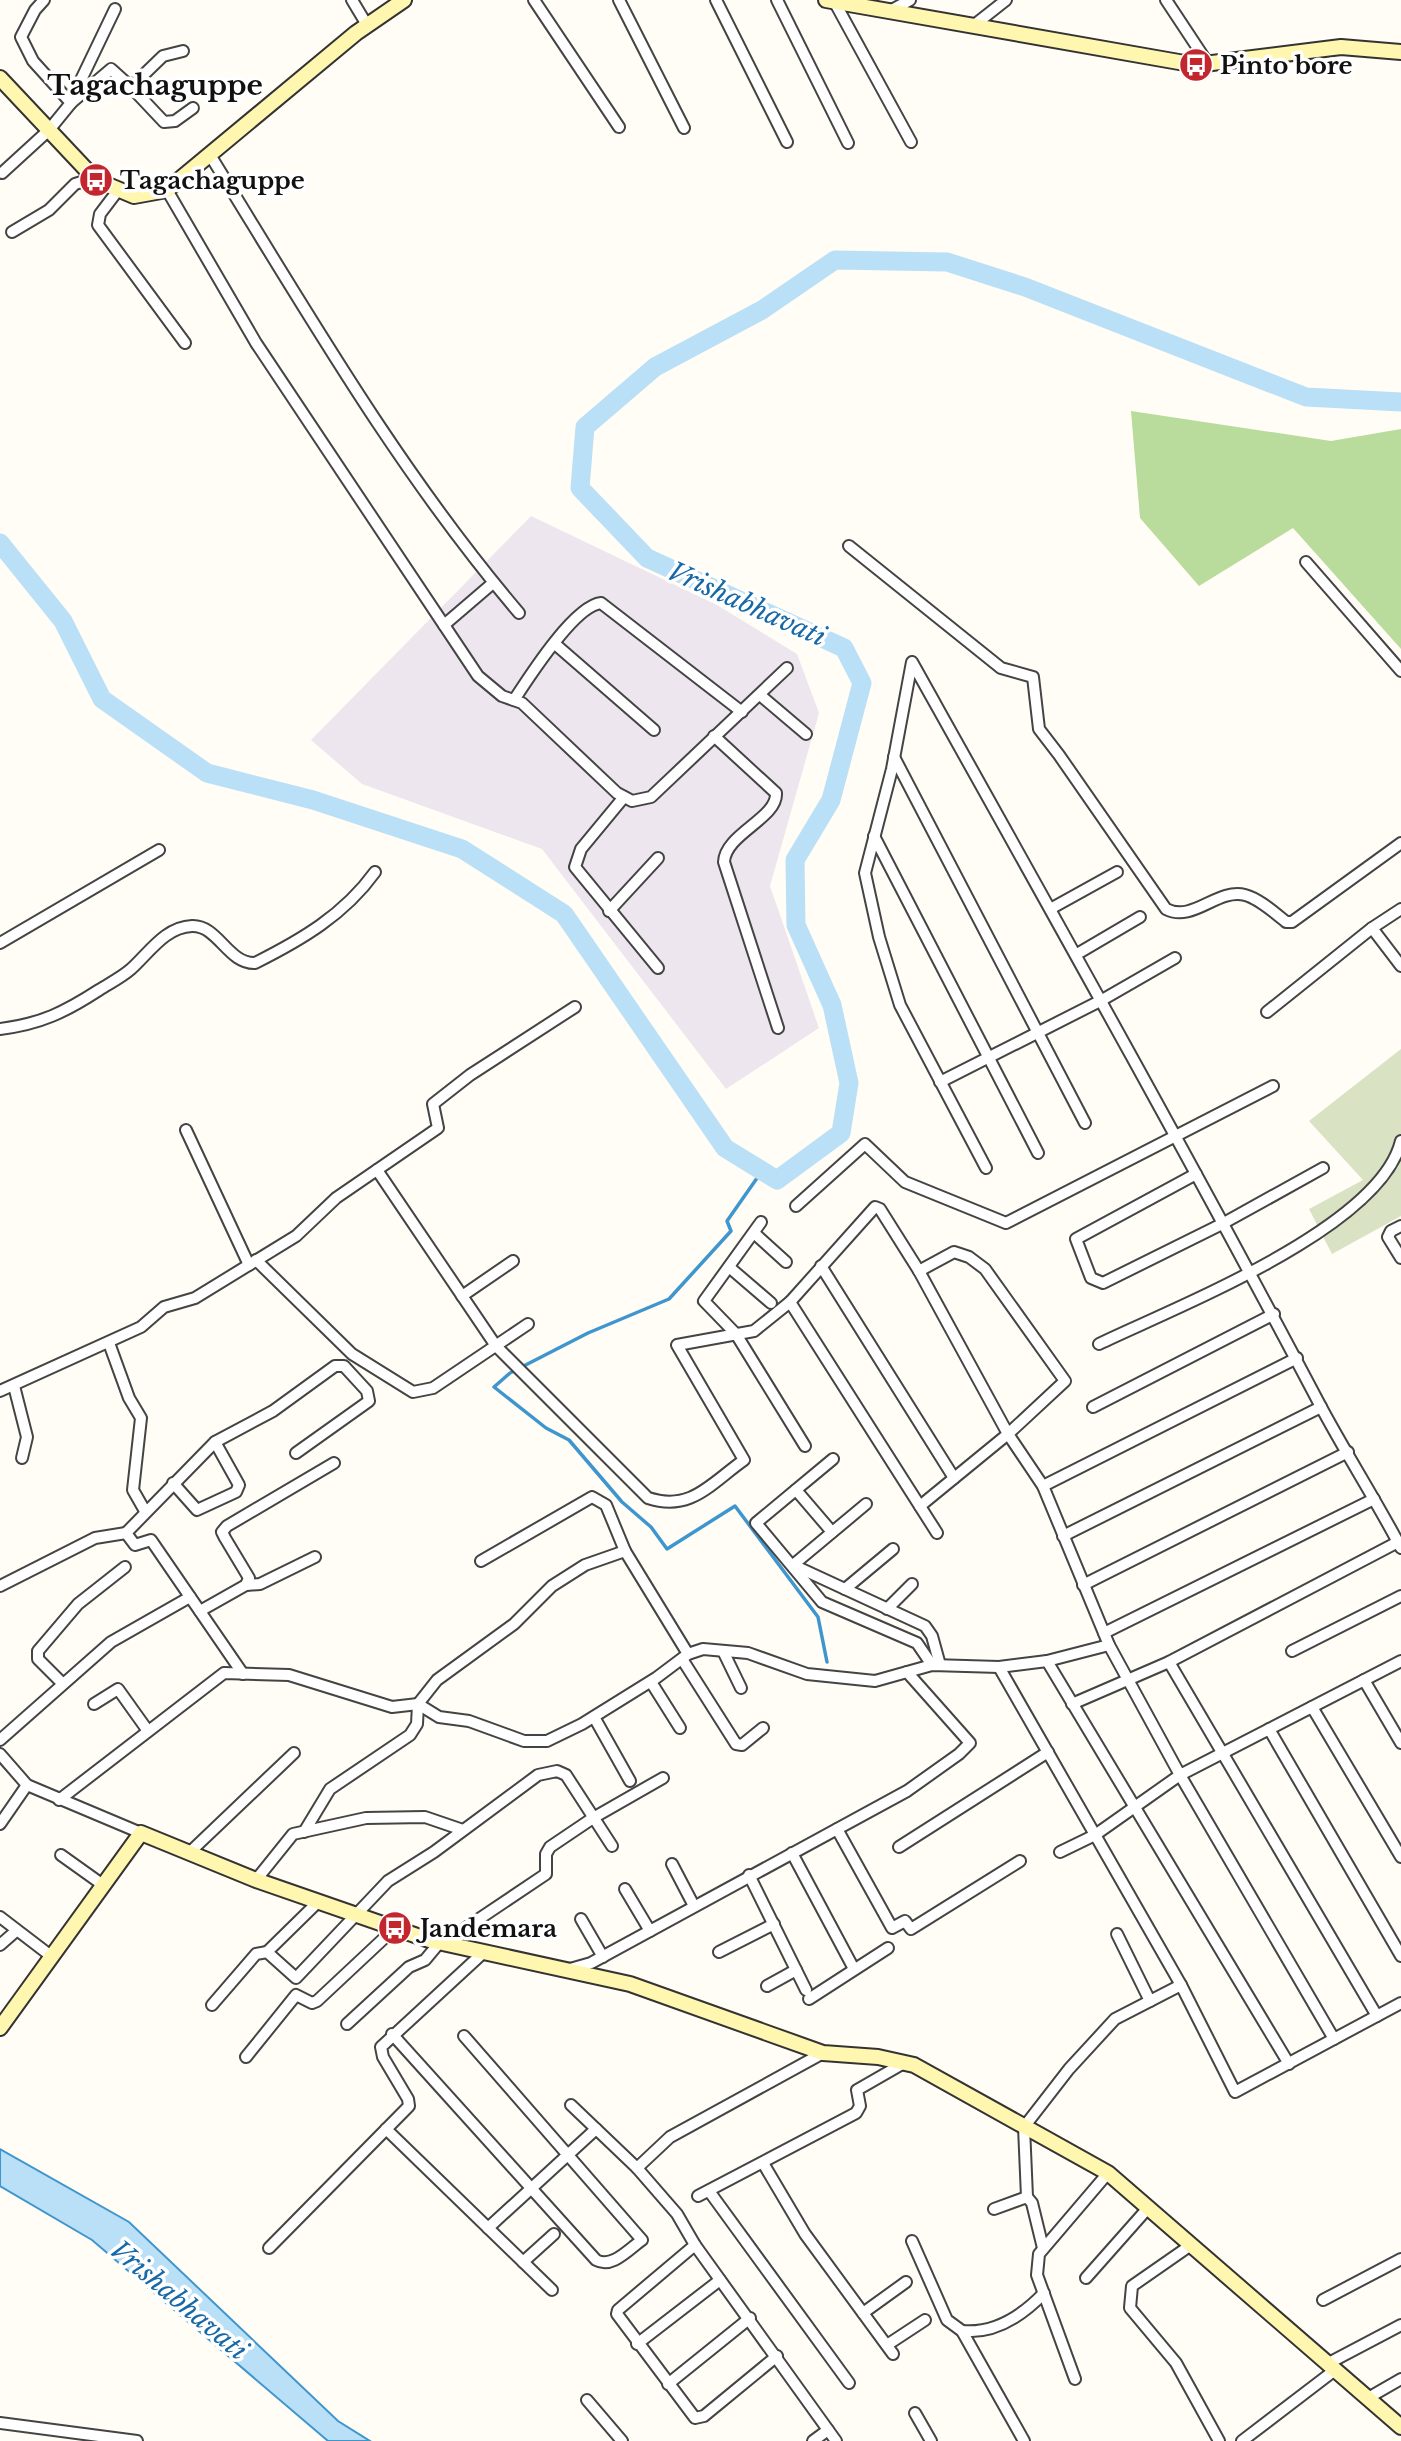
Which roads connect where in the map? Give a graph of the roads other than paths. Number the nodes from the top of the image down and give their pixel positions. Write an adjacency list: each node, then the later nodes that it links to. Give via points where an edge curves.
1 (44, 0): 23 (street, via 21,37 33,61)
2 (352, 0): 15 (street)
3 (404, 0): 15 (street)
4 (534, 0): 25 (street)
5 (619, 0): 26 (street)
6 (716, 0): 28 (street)
7 (777, 0): 30 (street)
8 (910, 0): 14 (street)
9 (1006, 0): 16 (street)
10 (1166, 0): 19 (street)
11 (830, 1): 12 (street); 29 (street)
12 (860, 3): 14 (street)
13 (115, 9): 22 (street, via 79,84)
14 (890, 11): 16 (street)
15 (367, 26): 31 (street)
16 (973, 26): 19 (street)
17 (183, 51): 21 (street, via 163,57)
18 (1401, 52): 19 (street, via 1341,47)
19 (1209, 65)
20 (0, 78): 27 (street)
21 (131, 87): 22 (street, via 111,69); 24 (street, via 164,122 175,121)
22 (81, 94): 23 (street)
23 (71, 103): 27 (street)
24 (193, 108)
25 (619, 127)
26 (684, 128)
27 (49, 130): 32 (street); 33 (street)
28 (787, 142)
29 (911, 142)
30 (848, 144)
31 (210, 155): 35 (street); 40 (street, via 368,411)
32 (2, 173)
33 (94, 178): 34 (street); 36 (street, via 75,184 49,210)
34 (119, 189): 35 (street, via 134,196); 37 (street, via 100,214 98,225)
35 (167, 190): 42 (street, via 256,343)
36 (12, 232)
37 (185, 342)
38 (849, 546): 55 (street, via 1001,668 1033,677 1043,737 1166,909 1182,914 1244,894 1292,922)
39 (1306, 562): 45 (street)
40 (493, 583): 41 (street); 42 (street)
41 (519, 613)
42 (444, 625): 47 (street, via 478,676)
43 (555, 644): 47 (street); 48 (street, via 582,613 601,603); 49 (street)
44 (787, 668): 46 (street)
45 (1401, 671)
46 (760, 695): 48 (street); 50 (street)
47 (514, 700): 53 (street)
48 (742, 712): 51 (street)
49 (654, 730)
50 (806, 734)
51 (714, 736): 53 (street, via 651,797 642,801); 73 (street, via 776,793 772,806 727,848 723,862)
52 (894, 757): 54 (street); 60 (street, via 912,662); 75 (street)
53 (624, 797): 62 (street, via 581,849 575,866)
54 (874, 836): 76 (street); 77 (street, via 865,873 879,937 900,1005)
55 (1401, 843)
56 (159, 850): 65 (street)
57 (657, 858): 62 (street)
58 (375, 872): 74 (street, via 339,913 255,963 234,957 201,928 191,926 155,943 131,970 59,1015)
59 (1118, 872): 60 (street)
60 (1052, 908): 66 (street)
61 (1401, 909): 64 (street)
62 (609, 911): 69 (street)
63 (1140, 917): 66 (street)
64 (1372, 928): 68 (street); 72 (street)
65 (0, 943)
66 (1077, 954): 70 (street)
67 (1175, 958): 70 (street)
68 (1401, 966)
69 (658, 968)
70 (1102, 1000): 75 (street); 81 (street)
71 (575, 1007): 86 (street, via 433,1104 439,1127)
72 (1266, 1012)
73 (778, 1028)
74 (0, 1029)
75 (1037, 1032): 76 (street); 79 (street)
76 (989, 1058): 77 (street); 83 (street)
77 (940, 1082): 84 (street)
78 (1273, 1086): 81 (street)
79 (1085, 1123)
80 (186, 1130): 96 (street)
81 (1173, 1136): 87 (street); 88 (street, via 1006,1223 905,1182 865,1144)
82 (1401, 1141): 99 (street, via 1381,1177 1345,1215 1301,1246)
83 (1038, 1153)
84 (986, 1168)
85 (1323, 1168): 90 (street)
86 (377, 1170): 96 (street, via 332,1200 296,1236); 101 (street)
87 (1196, 1174): 90 (street); 90 (street, via 1076,1239 1091,1278 1102,1283)
88 (796, 1206)
89 (761, 1223): 92 (street)
90 (1224, 1223): 99 (street)
91 (1401, 1226): 93 (street, via 1388,1237)
92 (754, 1233): 95 (street); 98 (street)
93 (1401, 1258)
94 (513, 1261): 101 (street)
95 (786, 1262)
96 (252, 1263): 107 (street, via 195,1298 164,1307 145,1325); 109 (street, via 352,1354 414,1392 433,1388)
97 (821, 1266): 100 (street, via 875,1208 880,1209); 102 (street); 123 (street)
98 (729, 1267): 103 (street); 106 (street, via 704,1301)
99 (1251, 1270): 104 (street); 108 (street)
100 (919, 1271): 115 (street); 115 (street, via 954,1252 985,1269 1065,1381)
101 (462, 1296): 109 (street)
102 (790, 1302): 106 (street, via 754,1331); 129 (street)
103 (771, 1303)
104 (1274, 1314): 110 (street); 113 (street)
105 (528, 1324): 109 (street)
106 (737, 1334): 109 (street, via 677,1346 744,1460 684,1503 664,1504 648,1498); 117 (street)
107 (109, 1343): 111 (street); 130 (street, via 141,1418 133,1490)
108 (1099, 1344)
109 (496, 1346)
110 (1297, 1358): 114 (street); 125 (street)
111 (14, 1386): 112 (street); 120 (street, via 27,1437)
112 (0, 1391)
113 (1093, 1407)
114 (1321, 1407): 118 (street); 134 (street)
115 (1008, 1434): 123 (street); 125 (street)
116 (215, 1442): 119 (street, via 273,1411 335,1366 344,1366 367,1391 369,1401); 124 (street); 124 (street, via 239,1485 236,1492 197,1510)
117 (805, 1446)
118 (1348, 1452): 127 (street); 144 (street)
119 (296, 1453)
120 (22, 1458)
121 (833, 1459): 126 (street)
122 (334, 1463): 143 (street, via 222,1532 249,1578)
123 (954, 1478): 129 (street)
124 (173, 1483): 130 (street)
125 (1043, 1486): 134 (street)
126 (796, 1490): 131 (street); 140 (street, via 756,1523)
127 (1374, 1499): 135 (street); 151 (street)
128 (866, 1504): 131 (street)
129 (920, 1506): 133 (street)
130 (145, 1511): 132 (street)
131 (832, 1532): 140 (street)
132 (126, 1533): 145 (street, via 95,1538); 148 (street, via 135,1545 152,1539)
133 (937, 1533)
134 (1063, 1536): 144 (street)
135 (1399, 1545): 158 (street)
136 (892, 1549): 146 (street)
137 (625, 1551): 139 (street, via 606,1505 592,1497); 155 (street); 169 (street, via 585,1565 548,1590 514,1624 437,1680)
138 (315, 1557): 143 (street, via 260,1584)
139 (481, 1561)
140 (793, 1565): 146 (street); 159 (street, via 822,1602 917,1643)
141 (125, 1567): 166 (street, via 78,1604 38,1651 38,1659)
142 (912, 1584): 149 (street)
143 (246, 1585): 150 (street)
144 (1083, 1585): 151 (street)
145 (0, 1586)
146 (845, 1589): 149 (street)
147 (1401, 1596): 154 (street)
148 (190, 1597): 150 (street); 166 (street, via 111,1642)
149 (887, 1609): 159 (street, via 925,1626 932,1636)
150 (200, 1611): 162 (street)
151 (1104, 1633): 152 (street)
152 (1109, 1645): 156 (street); 163 (street)
153 (723, 1651): 155 (street, via 703,1649); 161 (street, via 747,1653 807,1674 875,1681); 167 (street)
154 (1292, 1651)
155 (685, 1657): 165 (street); 174 (street, via 736,1744 742,1745)
156 (1047, 1661): 160 (street); 170 (street)
157 (1401, 1661): 164 (street)
158 (1169, 1662): 163 (street); 180 (street)
159 (936, 1665): 160 (street); 161 (street)
160 (999, 1667): 179 (street)
161 (907, 1672): 191 (street, via 970,1743 907,1791)
162 (243, 1674): 169 (street, via 289,1675 392,1707); 176 (street, via 223,1673)
163 (1130, 1680): 170 (street); 183 (street)
164 (1364, 1680): 171 (street); 178 (street)
165 (651, 1682): 172 (street); 173 (street)
166 (62, 1684): 177 (street)
167 (741, 1688)
168 (94, 1704): 176 (street, via 118,1689)
169 (418, 1704): 172 (street, via 439,1717 469,1721 524,1741 547,1741); 193 (street, via 417,1724 410,1735 330,1789)
170 (1072, 1704): 188 (street)
171 (1312, 1707): 175 (street); 202 (street)
172 (594, 1717): 185 (street)
173 (680, 1728)
174 (763, 1728)
175 (1269, 1729): 180 (street); 227 (street)
176 (148, 1731): 187 (street)
177 (0, 1740)
178 (1401, 1743)
179 (1048, 1752): 195 (street); 197 (street)
180 (1223, 1752): 183 (street); 236 (street)
181 (294, 1753): 199 (street)
182 (0, 1754): 186 (street)
183 (1180, 1774): 188 (street); 241 (street)
184 (663, 1778): 189 (street)
185 (630, 1782)
186 (27, 1785): 187 (street); 190 (street)
187 (59, 1800): 194 (street)
188 (1133, 1806): 195 (street); 245 (street)
189 (593, 1818): 192 (street, via 566,1775 557,1770 538,1775); 196 (street); 219 (street, via 547,1850 546,1874)
190 (0, 1824)
191 (838, 1829): 200 (street); 203 (street, via 892,1928 905,1921 911,1929)
192 (463, 1830): 193 (street, via 421,1817 362,1818); 211 (street, via 388,1881)
193 (304, 1832): 206 (street, via 287,1839)
194 (141, 1833): 199 (street); 207 (street)
195 (1095, 1835): 198 (street); 231 (street)
196 (612, 1846)
197 (899, 1847)
198 (1060, 1852)
199 (189, 1853): 206 (street)
200 (792, 1853): 205 (street); 228 (street)
201 (61, 1855): 207 (street)
202 (1401, 1857)
203 (1020, 1861)
204 (672, 1864): 210 (street)
205 (749, 1875): 210 (street); 214 (street)
206 (256, 1880): 209 (street)
207 (103, 1885): 225 (street)
208 (625, 1889): 217 (street)
209 (318, 1902): 211 (street); 222 (street)
210 (694, 1906): 217 (street)
211 (356, 1915): 215 (street); 222 (street, via 298,1978)
212 (0, 1917): 216 (street)
213 (581, 1919): 226 (street)
214 (774, 1924): 224 (street); 230 (street)
215 (395, 1928): 219 (street); 243 (street, via 317,2001 296,1995)
216 (16, 1931): 220 (street); 225 (street)
217 (650, 1931): 226 (street)
218 (1116, 1934): 233 (street)
219 (444, 1943): 223 (street); 237 (street, via 409,1967)
220 (0, 1945)
221 (888, 1948): 228 (street)
222 (267, 1952): 235 (street, via 256,1954)
223 (484, 1952): 229 (street); 239 (street)
224 (719, 1952)
225 (51, 1956): 238 (street)
226 (603, 1956): 229 (street)
227 (1401, 1956)
228 (854, 1969): 230 (street, via 808,1994)
229 (568, 1970): 242 (street, via 631,1984)
230 (796, 1970): 232 (street)
231 (1181, 1984): 233 (street); 245 (street, via 1235,2092)
232 (767, 1986)
233 (1150, 2001): 247 (street, via 1115,2019)
234 (1401, 2003): 236 (street)
235 (212, 2005)
236 (1377, 2016): 241 (street)
237 (347, 2024)
238 (0, 2028)
239 (392, 2034): 248 (street, via 381,2047 383,2057 409,2102); 254 (street)
240 (464, 2036): 250 (street)
241 (1334, 2039): 245 (street)
242 (823, 2053): 244 (street); 252 (street, via 670,2137)
243 (246, 2057)
244 (904, 2063): 247 (street); 251 (street, via 857,2090 860,2106 856,2113)
245 (1289, 2064)
246 (571, 2105): 249 (street)
247 (1024, 2127): 253 (street); 257 (street)
248 (386, 2129): 260 (street); 265 (street)
249 (596, 2129): 250 (street); 252 (street)
250 (568, 2155): 254 (street); 254 (street, via 642,2240 614,2260 601,2263)
251 (763, 2163): 255 (street); 275 (street, via 805,2234)
252 (637, 2168): 263 (street, via 677,2214)
253 (1108, 2173): 258 (street); 266 (street)
254 (531, 2190): 260 (street)
255 (709, 2191): 256 (street); 285 (street)
256 (698, 2196)
257 (1027, 2197): 259 (street); 266 (street)
258 (1148, 2208): 264 (street); 269 (street)
259 (994, 2209)
260 (488, 2228): 268 (street)
261 (554, 2234): 268 (street)
262 (912, 2241): 279 (street, via 947,2320)
263 (695, 2245): 270 (street); 280 (street, via 618,2310)
264 (1191, 2245): 282 (street); 299 (street, via 1132,2286 1130,2308 1176,2363)
265 (268, 2248)
266 (1043, 2248): 273 (street, via 1037,2274)
267 (1401, 2259): 274 (street)
268 (523, 2262): 272 (street)
269 (1086, 2278)
270 (720, 2280): 276 (street); 280 (street)
271 (906, 2282): 275 (street)
272 (552, 2290)
273 (1044, 2293): 279 (street, via 1026,2311 983,2333); 283 (street)
274 (1322, 2300)
275 (863, 2313): 277 (street, via 890,2349)
276 (750, 2318): 281 (street); 286 (street)
277 (925, 2320)
278 (1401, 2325): 282 (street)
279 (962, 2331): 298 (street)
280 (637, 2344): 286 (street)
281 (776, 2356): 286 (street, via 700,2417 691,2415); 292 (street)
282 (1331, 2367): 287 (street); 300 (street)
283 (1074, 2379)
284 (1401, 2379): 287 (street)
285 (849, 2383)
286 (668, 2384)
287 (1368, 2398): 291 (street)
288 (587, 2400): 294 (street)
289 (915, 2413): 297 (street)
290 (0, 2423): 293 (street)
291 (1401, 2427)
292 (828, 2430): 295 (street); 296 (street)
293 (137, 2441)
294 (622, 2441)
295 (813, 2441)
296 (836, 2441)
297 (931, 2441)
298 (1024, 2441)
299 (1219, 2441)
300 (1242, 2441)

